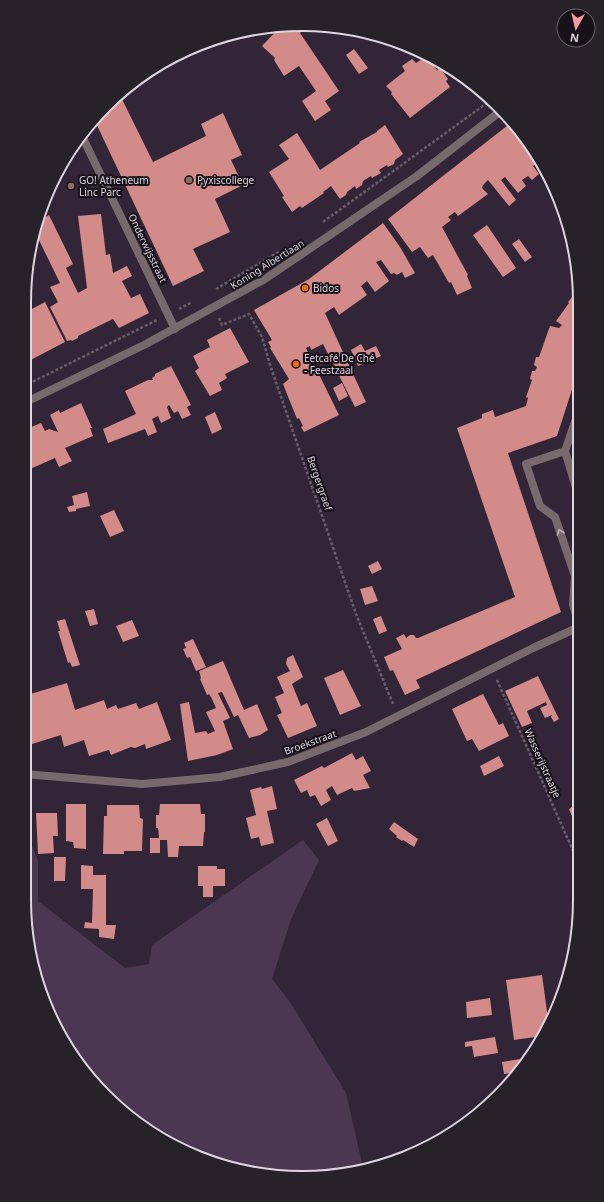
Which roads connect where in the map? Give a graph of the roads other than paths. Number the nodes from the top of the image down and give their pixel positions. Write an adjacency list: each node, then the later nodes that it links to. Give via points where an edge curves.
1 (497, 114): 3 (street, Koning Albertlaan, via 416,176 324,240 265,279)
2 (84, 141): 3 (street, Onderwijsstraat)
3 (175, 329): 4 (street, Koning Albertlaan)
4 (31, 400)
5 (573, 429): 6 (street)
6 (566, 452): 7 (street); 8 (street, one-way to 6, via 555,517 540,506 526,464)
7 (573, 476)
8 (573, 570)
9 (573, 628): 10 (street, Broekstraat, via 398,717 288,762 220,777 142,784)
10 (31, 775)

